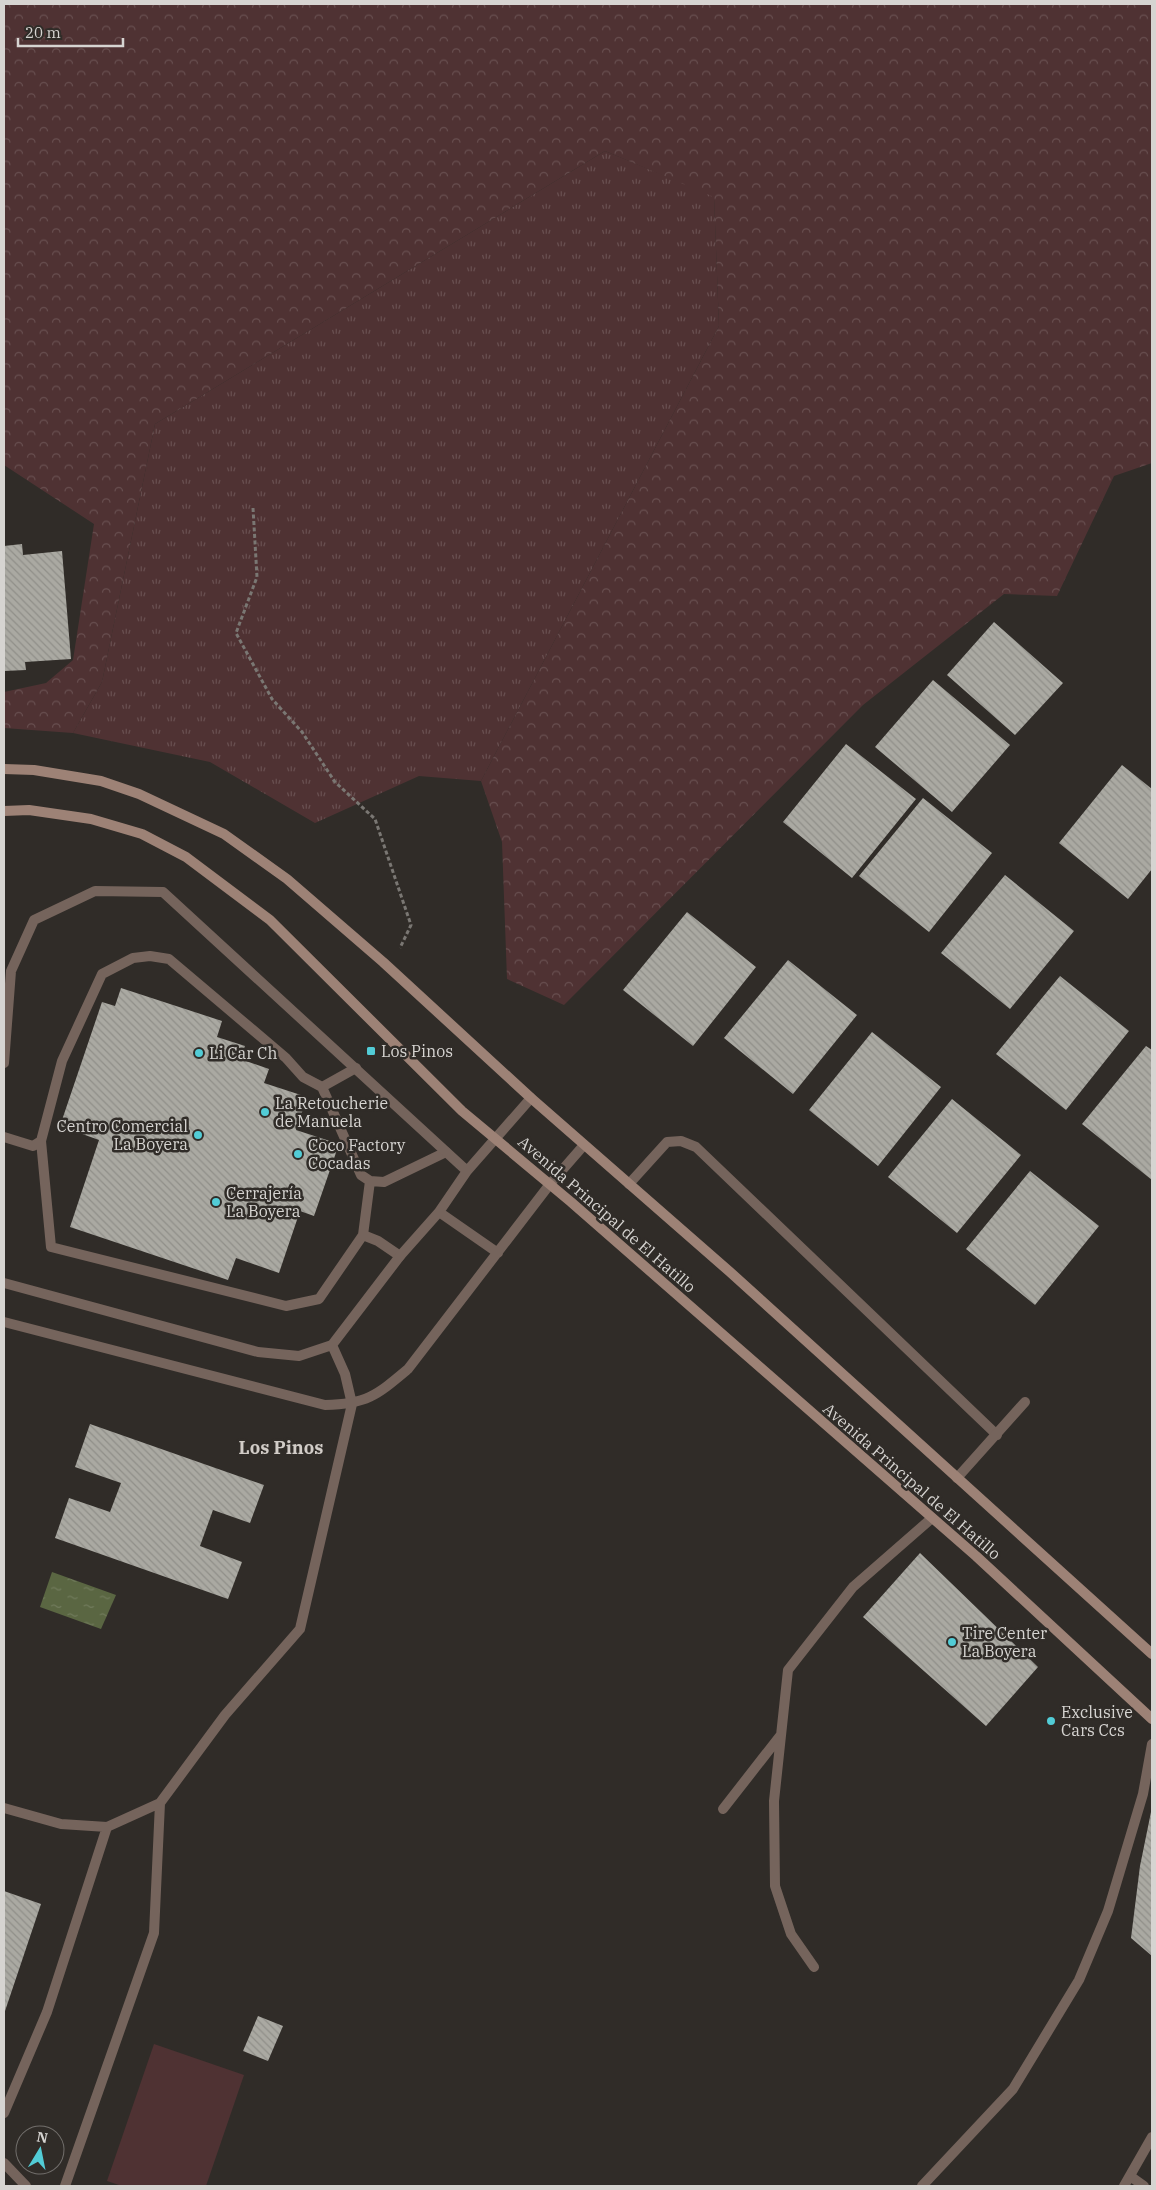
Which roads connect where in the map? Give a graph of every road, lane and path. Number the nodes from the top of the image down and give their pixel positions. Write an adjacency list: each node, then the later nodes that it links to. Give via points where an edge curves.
1 (253, 508): 4 (path, via 257,577 236,633 272,699 302,732 335,782 375,819 411,925)
2 (4, 769): 4 (main road, Avenida Principal de El Hatillo, via 34,770 101,781 139,794 224,834 287,879)
3 (4, 811): 10 (main road, Avenida Principal de El Hatillo, via 29,810 91,819 142,834 186,857 270,920 462,1111)
4 (390, 968): 8 (main road, Avenida Principal de El Hatillo)
5 (4, 1063): 6 (street, via 11,971 34,920 95,891 163,892)
6 (356, 1068): 7 (street); 13 (street)
7 (322, 1087): 11 (street, via 303,1077 286,1058 169,959 132,958 102,974 62,1061); 15 (street, via 361,1176)
8 (531, 1098): 10 (street); 12 (main road, Avenida Principal de El Hatillo)
9 (4, 1137): 11 (street, via 33,1146)
10 (495, 1138): 14 (street); 16 (main road, Avenida Principal de El Hatillo)
11 (41, 1142): 19 (street, via 51,1247 286,1306 319,1299)
12 (584, 1144): 16 (street); 17 (main road, Avenida Principal de El Hatillo)
13 (446, 1152): 14 (street); 15 (street, via 384,1182)
14 (467, 1171): 18 (street)
15 (370, 1181): 19 (street)
16 (550, 1184): 20 (street); 29 (main road, Avenida Principal de El Hatillo)
17 (629, 1184): 27 (street, via 667,1142 681,1141 696,1147); 28 (main road, Avenida Principal de El Hatillo)
18 (439, 1212): 20 (street); 21 (street)
19 (363, 1235): 21 (street)
20 (498, 1253): 26 (street, via 408,1369 380,1393)
21 (400, 1256): 24 (street)
22 (4, 1283): 24 (street, via 258,1352 299,1356)
23 (4, 1322): 26 (street, via 325,1405)
24 (332, 1345): 26 (street, via 345,1374)
25 (1025, 1402): 27 (street)
26 (352, 1404): 34 (street, via 300,1629 225,1715)
27 (997, 1435): 28 (street)
28 (957, 1478): 30 (main road, Avenida Principal de El Hatillo)
29 (932, 1518): 31 (main road, Avenida Principal de El Hatillo); 32 (street, via 853,1587 788,1670)
30 (1152, 1654)
31 (1152, 1719)
32 (780, 1736): 36 (street); 38 (street, via 774,1801 776,1886 792,1934)
33 (1152, 1744): 45 (street, via 1143,1794 1108,1911 1079,1980 1013,2089)
34 (160, 1803): 37 (street); 44 (street, via 154,1933)
35 (4, 1808): 37 (street, via 61,1824)
36 (723, 1809)
37 (107, 1827): 39 (street, via 47,2012)
38 (814, 1967)
39 (4, 2113)
40 (1152, 2136): 42 (street)
41 (4, 2163): 43 (street)
42 (1130, 2176): 46 (street); 47 (street)
43 (26, 2186)
44 (65, 2186)
45 (922, 2186)
46 (1124, 2186)
47 (1144, 2186)

